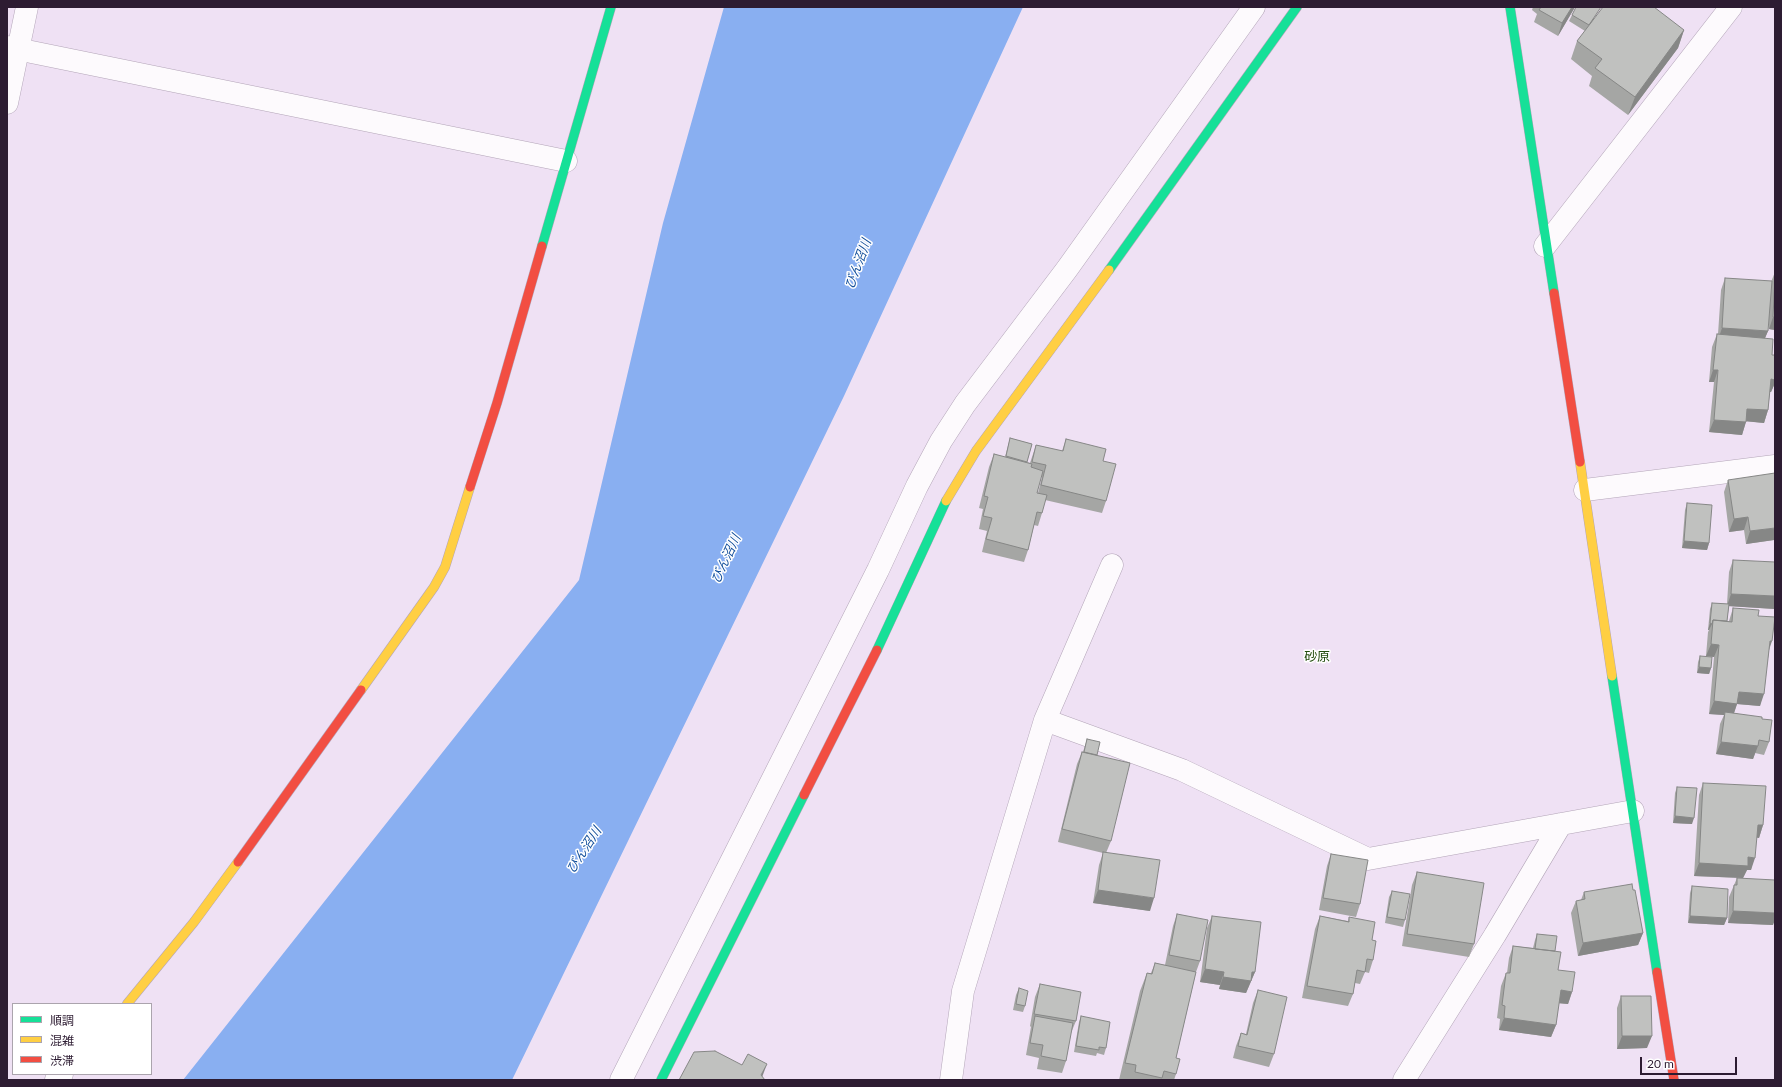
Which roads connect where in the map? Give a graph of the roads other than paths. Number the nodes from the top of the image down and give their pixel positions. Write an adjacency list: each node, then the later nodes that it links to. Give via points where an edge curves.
1 (27, 7): 7 (street)
2 (611, 7): 9 (street)
3 (1254, 7): 18 (street, via 1067,269 965,404 941,441)
4 (1297, 7): 19 (street, via 972,457 946,502 890,624)
5 (1510, 7): 10 (street)
6 (1731, 7): 10 (street)
7 (13, 48): 8 (street); 9 (street)
8 (7, 104)
9 (566, 161): 17 (street, via 496,403 445,567 434,587 291,789 194,922)
10 (1545, 246): 12 (street)
11 (1775, 466): 12 (street)
12 (1584, 490): 15 (street)
13 (1112, 565): 14 (street)
14 (1045, 720): 16 (street, via 1182,770 1368,859); 20 (street, via 963,991)
15 (1633, 811): 16 (street); 22 (street)
16 (1561, 824): 21 (street)
17 (128, 1003)
18 (621, 1080)
19 (661, 1080)
20 (951, 1080)
21 (1404, 1080)
22 (1674, 1080)

